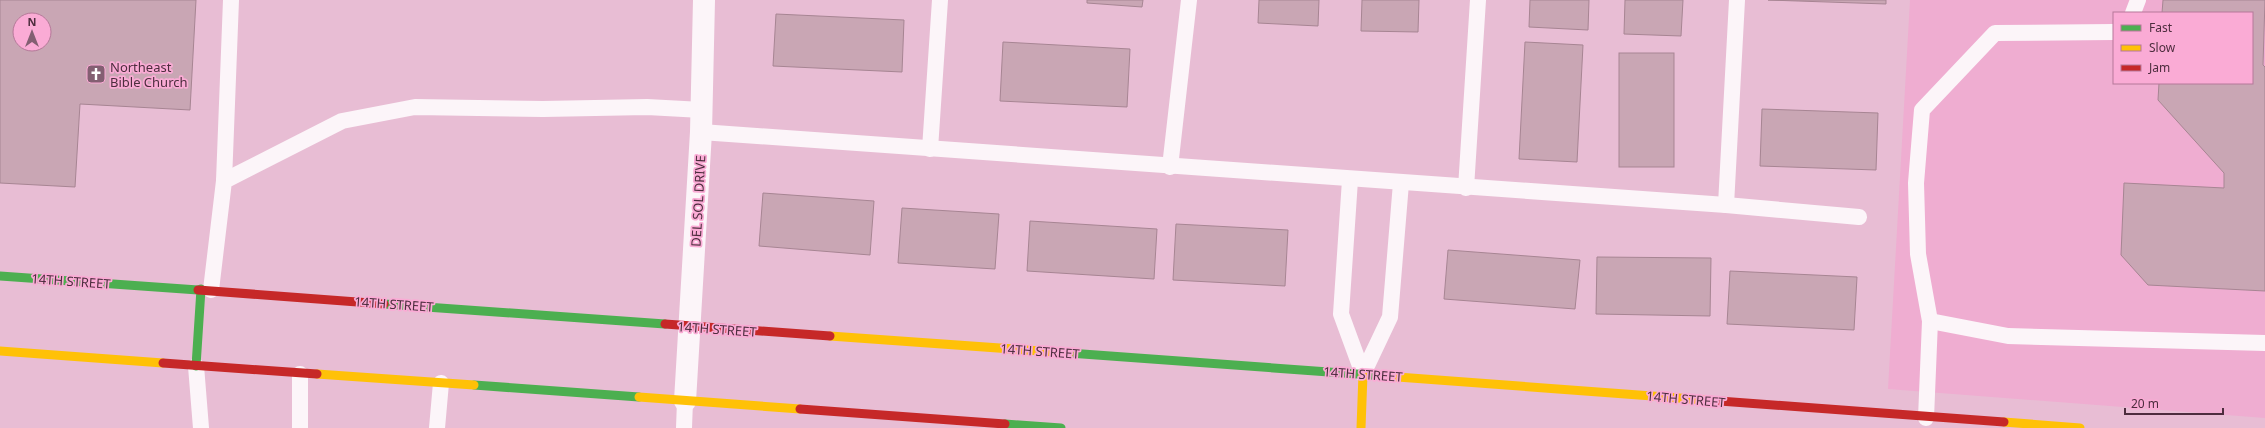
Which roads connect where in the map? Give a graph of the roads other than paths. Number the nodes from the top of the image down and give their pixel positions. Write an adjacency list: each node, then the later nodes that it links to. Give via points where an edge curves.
1 (231, 0): 15 (lane)
2 (704, 0): 10 (street, DEL SOL DRIVE)
3 (940, 0): 12 (lane)
4 (1189, 0): 13 (lane)
5 (1478, 0): 17 (lane)
6 (1737, 0): 18 (lane)
7 (2138, 0): 8 (lane)
8 (2133, 12)
9 (2113, 32): 22 (lane, via 1995,33 1922,110 1916,183 1918,254)
10 (702, 110): 11 (street, DEL SOL DRIVE); 15 (lane, via 647,107 415,107 342,121)
11 (701, 132): 12 (lane); 23 (street, DEL SOL DRIVE)
12 (930, 149): 13 (lane)
13 (1170, 167): 14 (lane)
14 (1350, 180): 16 (lane); 28 (lane, via 1342,314)
15 (224, 181): 21 (lane)
16 (1401, 183): 17 (lane); 28 (lane, via 1390,317)
17 (1466, 188): 18 (lane)
18 (1726, 205): 19 (lane)
19 (1859, 217)
20 (0, 276): 21 (main road, 14TH STREET)
21 (206, 290): 23 (main road, 14TH STREET); 26 (main road)
22 (1930, 321): 24 (lane, via 2008,336); 31 (lane)
23 (691, 327): 28 (main road, 14TH STREET); 30 (street, DEL SOL DRIVE)
24 (2265, 343)
25 (0, 351): 26 (main road)
26 (196, 366): 27 (main road); 32 (lane)
27 (300, 374): 29 (main road); 33 (lane)
28 (1363, 374): 31 (main road, 14TH STREET); 37 (main road)
29 (441, 383): 30 (main road); 34 (lane)
30 (685, 401): 35 (lane); 36 (main road)
31 (1926, 423): 38 (main road, 14TH STREET)
32 (201, 428)
33 (300, 428)
34 (437, 428)
35 (684, 428)
36 (1061, 428)
37 (1361, 428)
38 (2080, 428)

